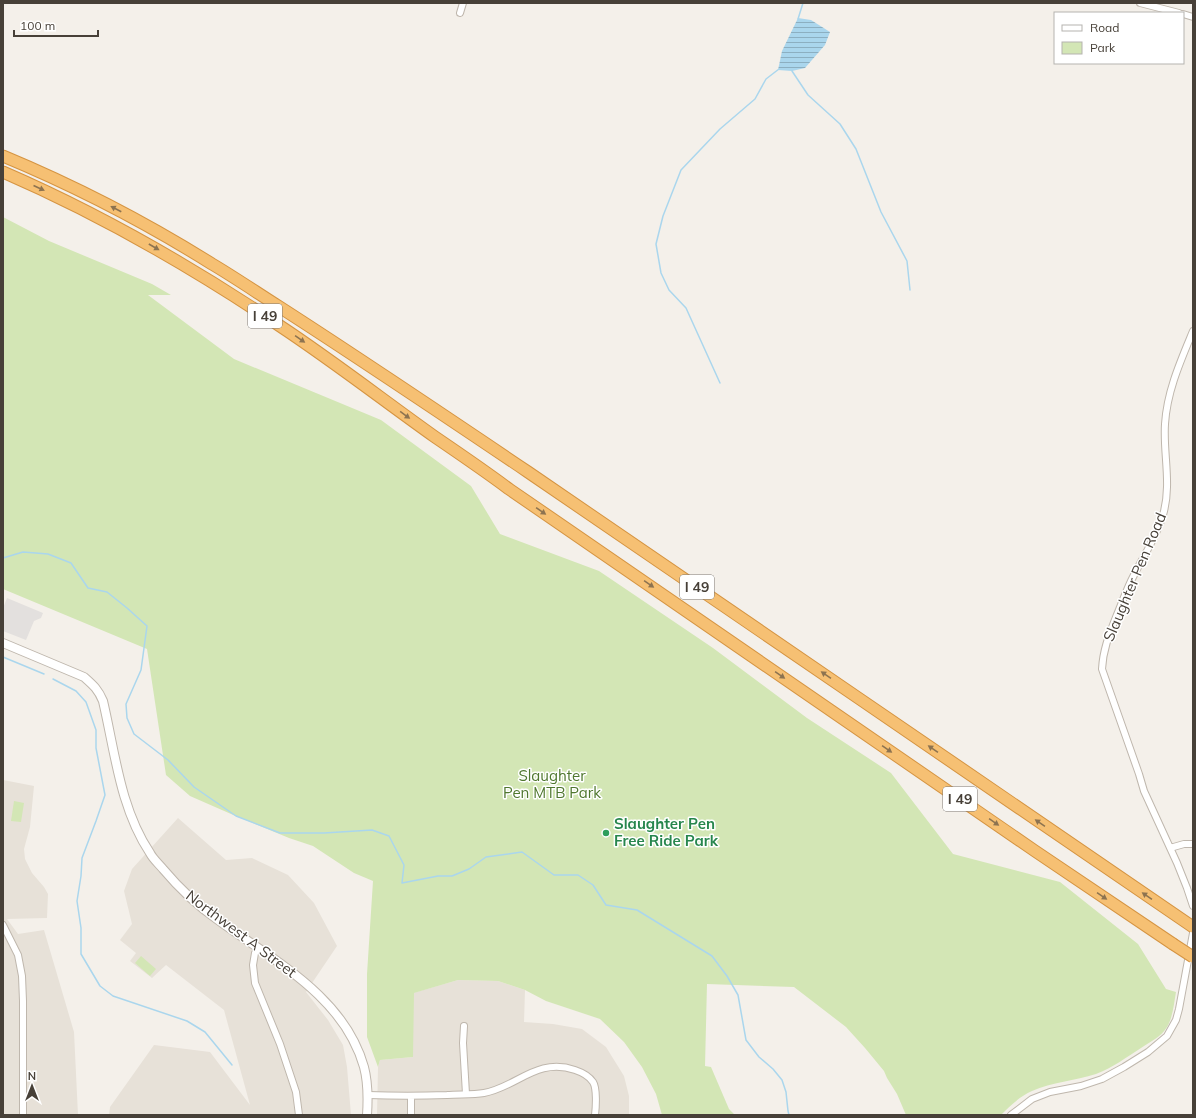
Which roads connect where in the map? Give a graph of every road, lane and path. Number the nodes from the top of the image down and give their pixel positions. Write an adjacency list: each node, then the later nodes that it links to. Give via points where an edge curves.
1 (463, 3): 4 (street)
2 (1140, 3): 3 (street)
3 (1175, 12)
4 (460, 13)
5 (3, 156): 13 (highway, I 49, one-way to 5, via 448,417 334,342 141,222)
6 (3, 172): 16 (highway, I 49, one-way to 16, bridge, via 132,235 280,325 516,493)
7 (1193, 331): 10 (street, Slaughter Pen Road, via 1176,371 1168,401 1165,424 1168,490 1164,514 1127,589 1102,656 1102,669 1144,791)
8 (3, 643): 15 (street, Northwest A Street, via 84,678 99,691 128,809 136,831 150,854 194,902)
9 (1193, 844): 10 (street)
10 (1170, 848): 11 (street, Slaughter Pen Road)
11 (1193, 906)
12 (3, 925): 21 (street, via 18,955 22,976)
13 (1193, 927)
14 (1193, 933): 26 (street, via 1179,1009 1168,1036 1148,1052 1102,1079 1032,1099)
15 (258, 948): 19 (street, Northwest A Street, via 313,990 329,1005 350,1032 364,1067); 22 (street, via 253,965 255,983 296,1092)
16 (1193, 957)
17 (464, 1026): 18 (street)
18 (466, 1094): 20 (street); 25 (street, via 498,1089 547,1067 567,1067 582,1072 593,1082)
19 (368, 1095): 20 (street); 23 (street, Northwest A Street)
20 (411, 1096): 24 (street)
21 (23, 1115)
22 (299, 1115)
23 (367, 1115)
24 (411, 1115)
25 (595, 1115)
26 (1010, 1115)

